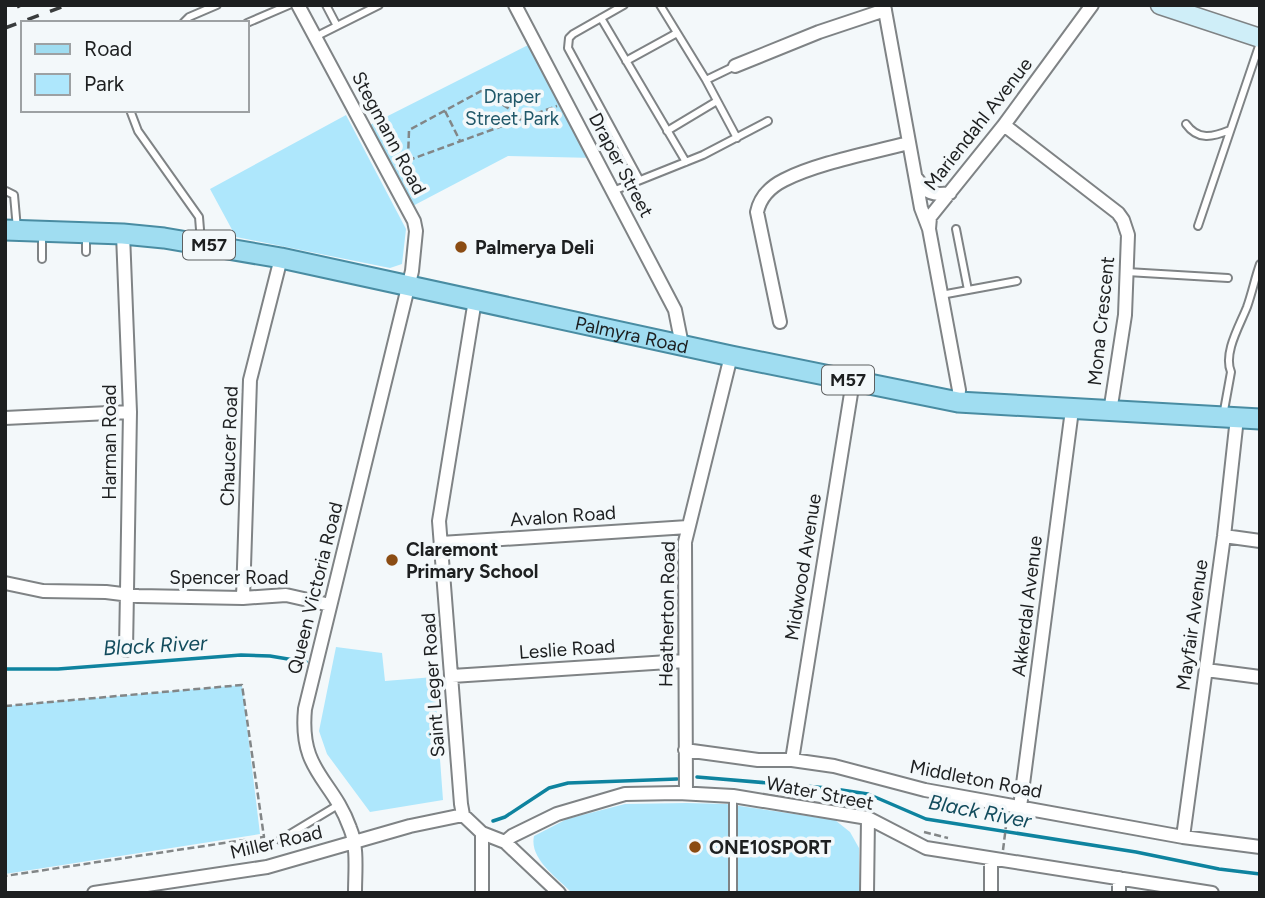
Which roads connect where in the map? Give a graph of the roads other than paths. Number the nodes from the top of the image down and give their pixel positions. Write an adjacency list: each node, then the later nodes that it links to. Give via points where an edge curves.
1 (217, 5): 13 (lane)
2 (289, 5): 14 (lane)
3 (298, 5): 17 (street, Stegmann Road)
4 (326, 5): 15 (lane)
5 (379, 5): 15 (lane)
6 (516, 5): 36 (street, Draper Street)
7 (624, 5): 12 (lane)
8 (660, 5): 16 (lane)
9 (1092, 5): 27 (street, Mariendahl Avenue)
10 (1160, 5): 18 (main road)
11 (885, 8): 21 (street); 31 (street)
12 (601, 18): 20 (lane); 34 (lane, via 573,33 568,48)
13 (185, 21)
14 (248, 23)
15 (337, 26): 17 (lane)
16 (677, 33): 20 (lane); 22 (lane)
17 (315, 37): 51 (street, Stegmann Road, via 414,221)
18 (1260, 37)
19 (1260, 43): 28 (lane)
20 (626, 61): 29 (lane)
21 (735, 66): 22 (lane)
22 (706, 80): 23 (lane)
23 (717, 101): 29 (lane); 30 (lane)
24 (131, 112): 44 (lane, via 138,131 199,217)
25 (768, 121): 30 (lane)
26 (1186, 124): 28 (lane, via 1195,134 1207,137)
27 (1004, 125): 37 (street, Mariendahl Avenue); 48 (street, Mona Crescent, via 1124,220)
28 (1230, 130): 38 (lane)
29 (667, 131): 32 (lane)
30 (737, 138): 32 (lane)
31 (908, 143): 33 (street); 55 (street, via 808,171 783,181 763,197 757,212)
32 (686, 162): 34 (lane)
33 (915, 176): 37 (street, via 929,193); 39 (street)
34 (639, 180): 36 (lane)
35 (6, 191): 41 (lane, via 14,195)
36 (612, 191): 56 (street, Draper Street, via 676,310)
37 (950, 193): 39 (street, Mariendahl Avenue, via 930,217)
38 (1198, 226)
39 (929, 229): 53 (street)
40 (956, 229): 52 (lane)
41 (11, 230): 42 (main road, Palmyra Road / M57)
42 (42, 231): 43 (main road, Palmyra Road / M57, via 86,242); 46 (lane)
43 (123, 234): 44 (main road, Palmyra Road / M57); 61 (street, Harman Road)
44 (201, 244): 45 (main road, Palmyra Road / M57)
45 (281, 258): 51 (main road, Palmyra Road / M57); 72 (street, Chaucer Road, via 250,380)
46 (42, 259)
47 (1260, 264): 64 (lane, via 1228,366)
48 (1127, 272): 49 (lane); 62 (street, Mona Crescent)
49 (1228, 278)
50 (1017, 281): 52 (lane)
51 (409, 286): 54 (main road, Palmyra Road / M57); 73 (street, Queen Victoria Road)
52 (968, 290): 53 (lane)
53 (941, 295): 59 (street)
54 (475, 300): 56 (main road, Palmyra Road / M57); 69 (street, Saint Leger Road, via 440,509)
55 (780, 322)
56 (682, 345): 57 (main road, Palmyra Road / M57)
57 (731, 356): 58 (main road, Palmyra Road / M57); 66 (street, Heatherton Road)
58 (853, 381): 59 (main road, Palmyra Road / M57); 80 (street, Midwood Avenue)
59 (958, 402): 60 (main road, Palmyra Road / M57)
60 (1072, 410): 62 (main road, Palmyra Road / M57); 84 (street, Akkerdal Avenue)
61 (130, 412): 63 (street); 71 (street, Harman Road)
62 (1110, 412): 64 (main road, Palmyra Road / M57)
63 (5, 418)
64 (1230, 418): 65 (main road, Palmyra Road / M57); 67 (street, Mayfair Avenue)
65 (1260, 419)
66 (688, 527): 69 (street, Avalon Road); 75 (street, Heatherton Road)
67 (1224, 536): 68 (street); 76 (street, Mayfair Avenue)
68 (1260, 541)
69 (441, 543): 77 (street, Saint Leger Road)
70 (5, 583): 71 (street, Spencer Road, via 43,591)
71 (128, 594): 72 (street, Spencer Road); 74 (street, Harman Road)
72 (243, 598): 73 (street, Spencer Road, via 286,594)
73 (330, 606): 83 (street, Queen Victoria Road, via 303,728 310,759)
74 (126, 650)
75 (684, 661): 77 (street, Leslie Road); 79 (street, Heatherton Road)
76 (1206, 670): 78 (street); 88 (street, Mayfair Avenue)
77 (452, 676): 85 (street, Saint Leger Road)
78 (1260, 677)
79 (685, 750): 80 (street, Middleton Road); 81 (street, Heatherton Road)
80 (792, 760): 84 (street, Middleton Road)
81 (686, 793): 82 (street, Water Street); 90 (street, Water Street, via 630,794 579,806)
82 (733, 796): 86 (street, Water Street); 96 (lane)
83 (338, 805): 89 (lane); 91 (street, Queen Victoria Road)
84 (1020, 807): 88 (street, Middleton Road)
85 (463, 815): 87 (street); 91 (street, Miller Road)
86 (868, 818): 93 (street, Water Street, via 920,846); 101 (street)
87 (482, 833): 90 (street); 99 (street)
88 (1183, 837): 92 (street, Middleton Road)
89 (280, 841)
90 (505, 842): 100 (street)
91 (354, 843): 95 (street, Miller Road, via 267,867); 98 (street, Queen Victoria Road)
92 (1260, 847)
93 (992, 854): 94 (street, Water Street); 102 (street)
94 (1119, 877): 103 (street); 104 (street, Water Street)
95 (125, 890): 97 (street, Miller Road)
96 (733, 891)
97 (94, 893)
98 (355, 893)
99 (482, 893)
100 (559, 893)
101 (867, 893)
102 (991, 893)
103 (1119, 893)
104 (1212, 893)

